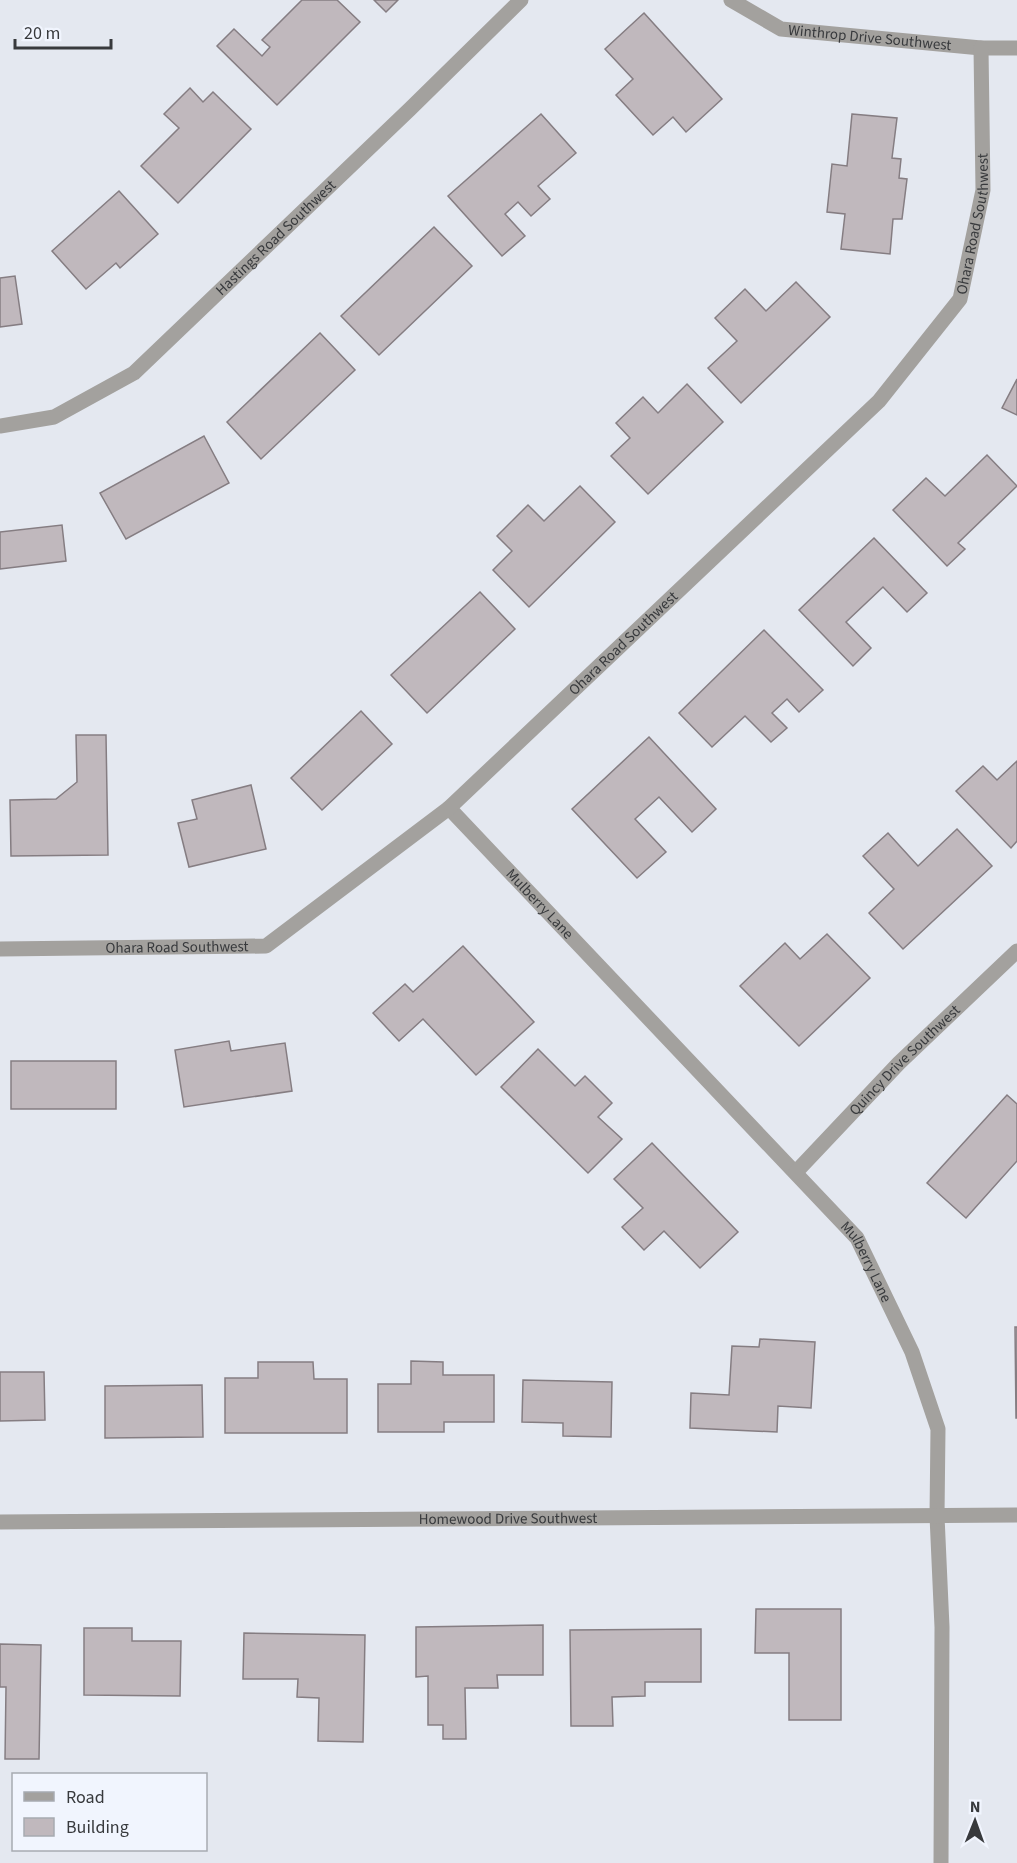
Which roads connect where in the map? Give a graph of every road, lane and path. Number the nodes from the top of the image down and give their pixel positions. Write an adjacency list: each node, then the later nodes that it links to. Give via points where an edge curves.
1 (521, 0): 5 (street, Hastings Road Southwest, via 134,373 54,417)
2 (731, 0): 3 (street, Winthrop Drive Southwest, via 781,29)
3 (981, 48): 4 (street, Winthrop Drive Southwest); 6 (street, Ohara Road Southwest, via 983,190 960,298 879,401)
4 (1017, 48)
5 (0, 426)
6 (449, 808): 7 (street, Ohara Road Southwest, via 266,946); 9 (street, Mulberry Lane)
7 (0, 949)
8 (1017, 951): 9 (street, Quincy Drive Southwest, via 899,1063)
9 (796, 1172): 11 (street, Mulberry Lane, via 857,1238 912,1352 938,1429)
10 (1017, 1515): 11 (street, Homewood Drive Southwest)
11 (937, 1516): 12 (street, Homewood Drive Southwest); 13 (street, Mulberry Lane, via 942,1627)
12 (0, 1522)
13 (941, 1863)

